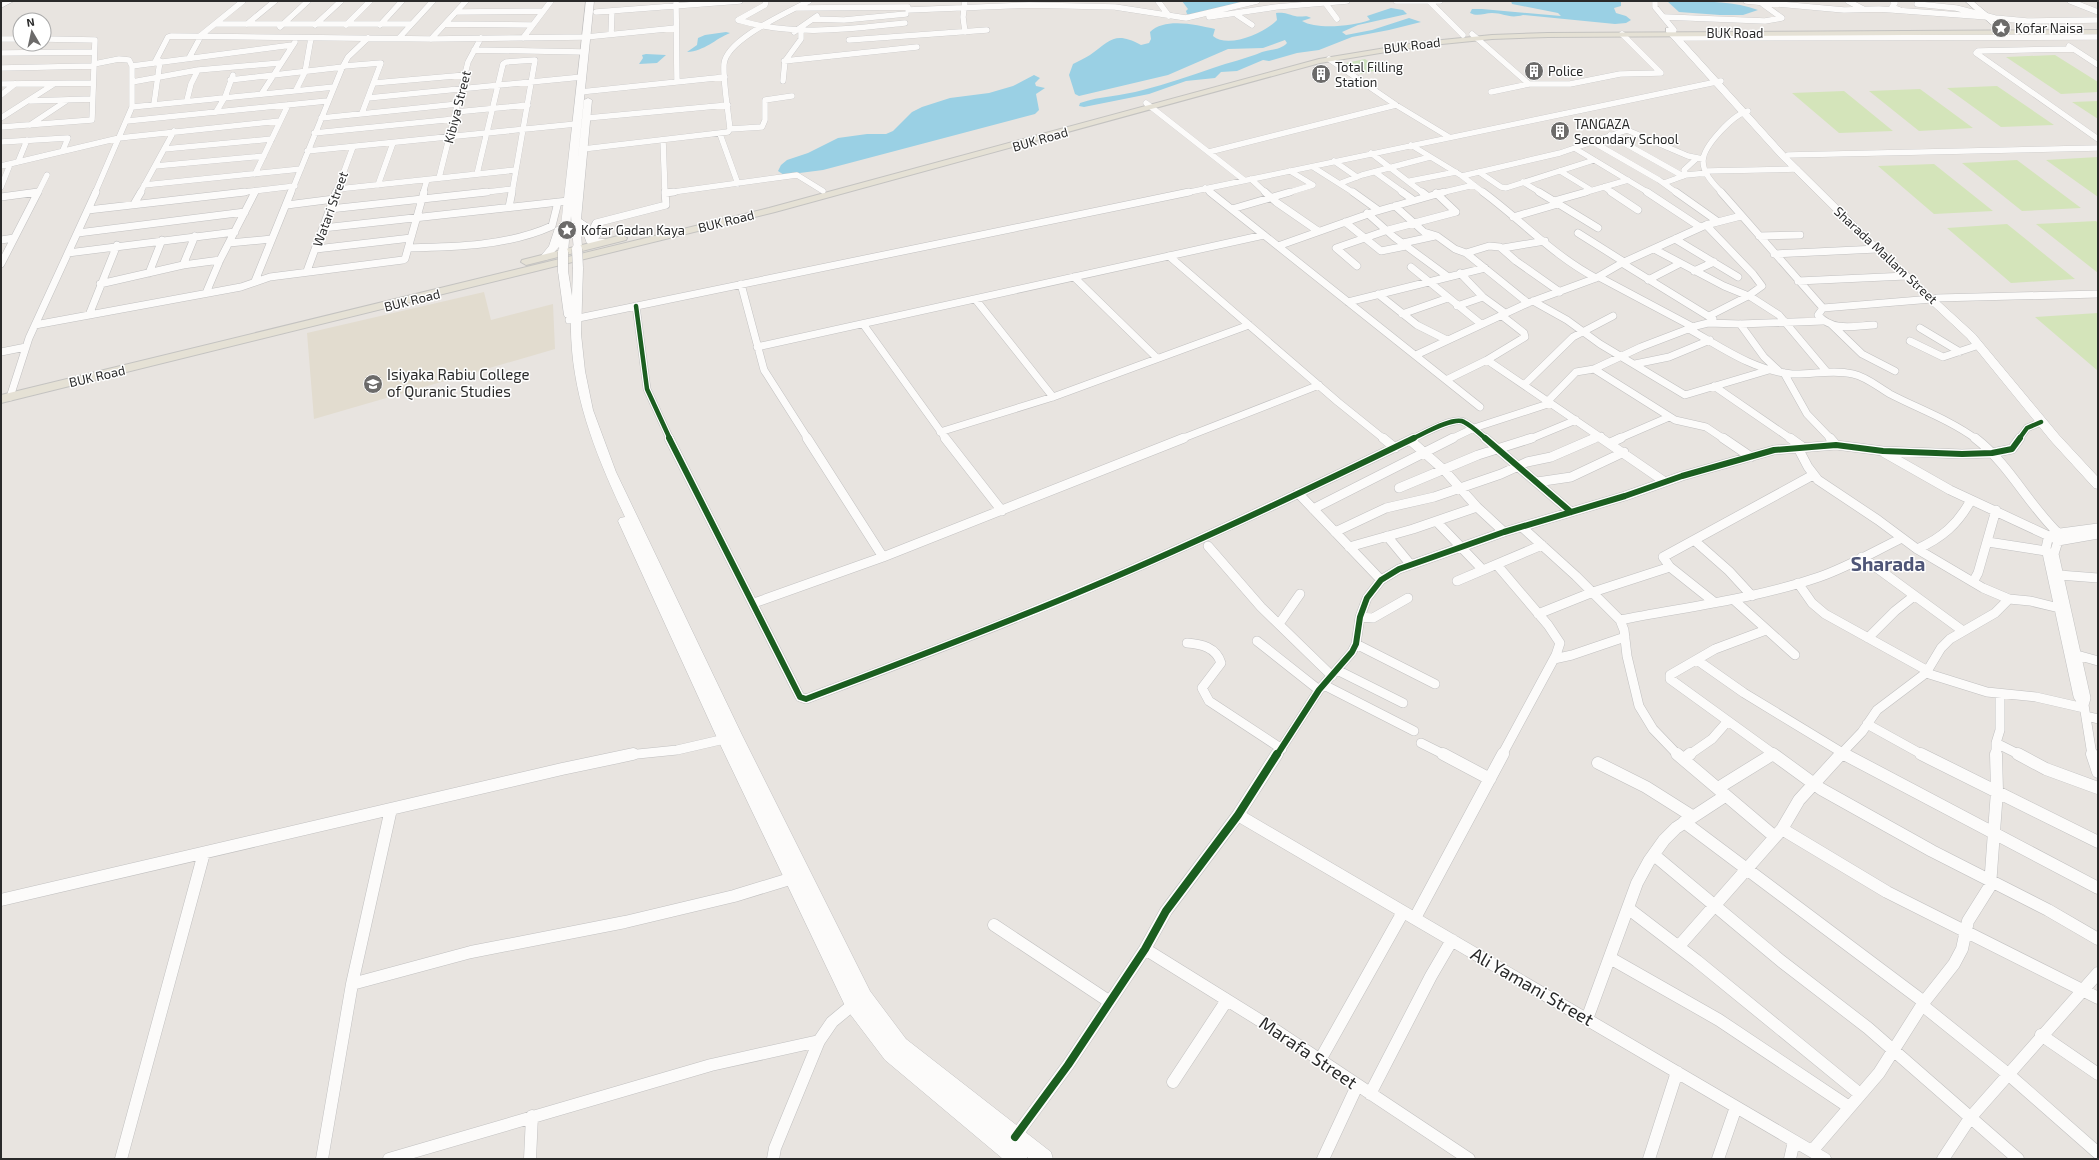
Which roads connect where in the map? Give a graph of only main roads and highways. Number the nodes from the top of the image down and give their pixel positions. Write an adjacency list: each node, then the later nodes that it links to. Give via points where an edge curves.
1 (10, 1): 5 (main road)
2 (590, 1): 11 (main road)
3 (597, 1): 11 (main road)
4 (1969, 1): 8 (main road)
5 (1, 6)
6 (2098, 29): 7 (main road, BUK Road)
7 (2052, 30): 8 (main road, BUK Road); 10 (main road, BUK Road)
8 (2004, 31): 9 (main road, BUK Road)
9 (1674, 32): 12 (main road, BUK Road); 12 (main road, BUK Road); 15 (main road, Sharada Mallam Street)
10 (2098, 32)
11 (590, 36): 13 (main road); 13 (main road, via 584,52)
12 (1471, 36): 14 (main road, BUK Road, via 1329,59); 14 (main road, BUK Road, via 1398,43 1326,54)
13 (584, 91): 17 (main road, via 587,118); 18 (main road, via 576,124)
14 (1148, 105): 16 (main road, BUK Road, via 823,191); 16 (main road, BUK Road, via 1001,149)
15 (1746, 111): 25 (main road, Sharada Mallam Street); 25 (main road, Sharada Mallam Street, via 1797,169 1877,250)
16 (769, 208): 19 (main road, via 727,213); 23 (main road, via 748,220 607,257); 26 (main road, BUK Road); 27 (main road, BUK Road)
17 (576, 220): 19 (main road, via 585,225 590,241); 20 (main road)
18 (565, 222): 21 (main road); 22 (main road, via 559,230 554,247)
19 (604, 242): 20 (main road)
20 (577, 249): 21 (main road); 23 (main road, bridge)
21 (563, 252): 22 (main road); 24 (main road, bridge)
22 (545, 257): 26 (main road)
23 (578, 268): 24 (main road); 28 (main road)
24 (563, 271): 27 (main road, via 365,315); 28 (main road)
25 (1935, 299): 31 (main road, Sharada Mallam Street, via 1974,332 2061,438); 32 (main road, Sharada Mallam Street, via 1979,345 2041,422)
26 (317, 316): 29 (main road, BUK Road)
27 (335, 318): 30 (main road, BUK Road)
28 (573, 319): 33 (main road, via 587,410 610,472)
29 (1, 390)
30 (6, 398)
31 (2098, 477)
32 (2098, 485)
33 (730, 738): 34 (main road); 34 (main road, via 793,878)
34 (859, 1000): 35 (main road, via 891,1054); 36 (main road, via 900,1045)
35 (1013, 1158)
36 (1044, 1159)

